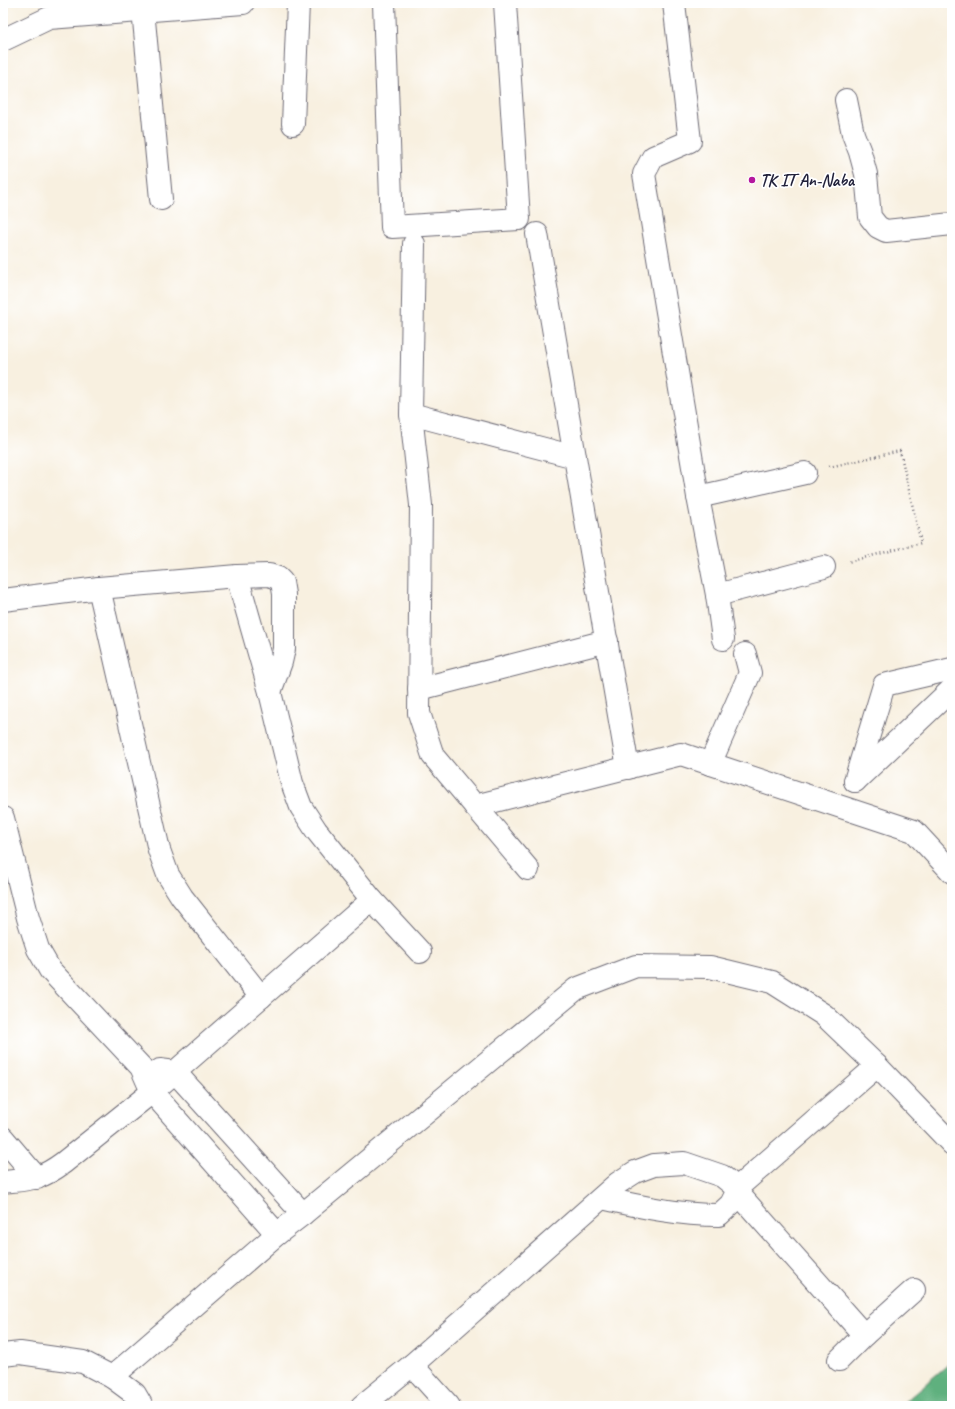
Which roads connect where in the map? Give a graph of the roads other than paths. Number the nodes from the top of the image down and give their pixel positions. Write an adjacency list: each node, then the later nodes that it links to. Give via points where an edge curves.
1 (243, 3): 6 (street)
2 (298, 3): 9 (street)
3 (384, 3): 4 (street, via 392,227 519,219)
4 (505, 3)
5 (674, 3): 17 (street, via 690,141 653,156 644,174)
6 (143, 10): 7 (street, via 49,18); 10 (street)
7 (3, 40)
8 (846, 100): 11 (street, via 853,134 866,174 870,217 878,227 886,231)
9 (293, 124)
10 (161, 199)
11 (952, 224)
12 (537, 234): 15 (street)
13 (414, 244): 14 (street)
14 (411, 414): 15 (street); 27 (street, via 421,505)
15 (575, 457): 24 (street)
16 (805, 473): 17 (street)
17 (698, 497): 21 (street)
18 (824, 567): 21 (street)
19 (237, 576): 20 (street); 29 (street); 29 (street, via 269,575 282,582 284,649)
20 (99, 588): 22 (street); 40 (street, via 159,850 168,875 182,897)
21 (717, 595): 23 (street)
22 (3, 600)
23 (724, 639)
24 (607, 642): 27 (street); 31 (street)
25 (745, 654): 30 (street, via 750,673)
26 (952, 669): 32 (street, via 884,685)
27 (419, 688): 34 (street, via 419,713 433,756)
28 (952, 689): 32 (street)
29 (270, 692): 38 (street, via 301,808)
30 (710, 764): 31 (street, via 681,754); 33 (street)
31 (628, 768): 34 (street)
32 (855, 782): 33 (street)
33 (831, 804): 37 (street, via 914,831)
34 (475, 806): 36 (street)
35 (3, 818): 42 (street, via 38,949 50,970)
36 (528, 869)
37 (952, 872)
38 (372, 900): 39 (street); 40 (street)
39 (420, 952)
40 (261, 997): 43 (street)
41 (877, 1066): 46 (street); 49 (street); 51 (street, via 824,1015 772,982 710,967 636,966 576,989)
42 (141, 1067): 43 (street); 44 (street)
43 (175, 1072): 44 (street); 51 (street)
44 (152, 1092): 47 (street, via 49,1173); 52 (street)
45 (3, 1138): 47 (street)
46 (952, 1144)
47 (37, 1178): 48 (street)
48 (3, 1182)
49 (737, 1190): 50 (street, via 731,1204 719,1216 661,1210); 50 (street, via 722,1176 684,1163 654,1165 635,1172); 54 (street)
50 (602, 1198): 57 (street)
51 (303, 1214): 52 (street)
52 (277, 1234): 58 (street)
53 (914, 1290): 54 (street)
54 (864, 1335): 56 (street)
55 (3, 1355): 58 (street, via 20,1353 83,1362)
56 (839, 1360)
57 (412, 1365): 60 (street); 61 (street)
58 (112, 1377): 59 (street, via 135,1394)
59 (142, 1406)
60 (362, 1406)
61 (449, 1406)

